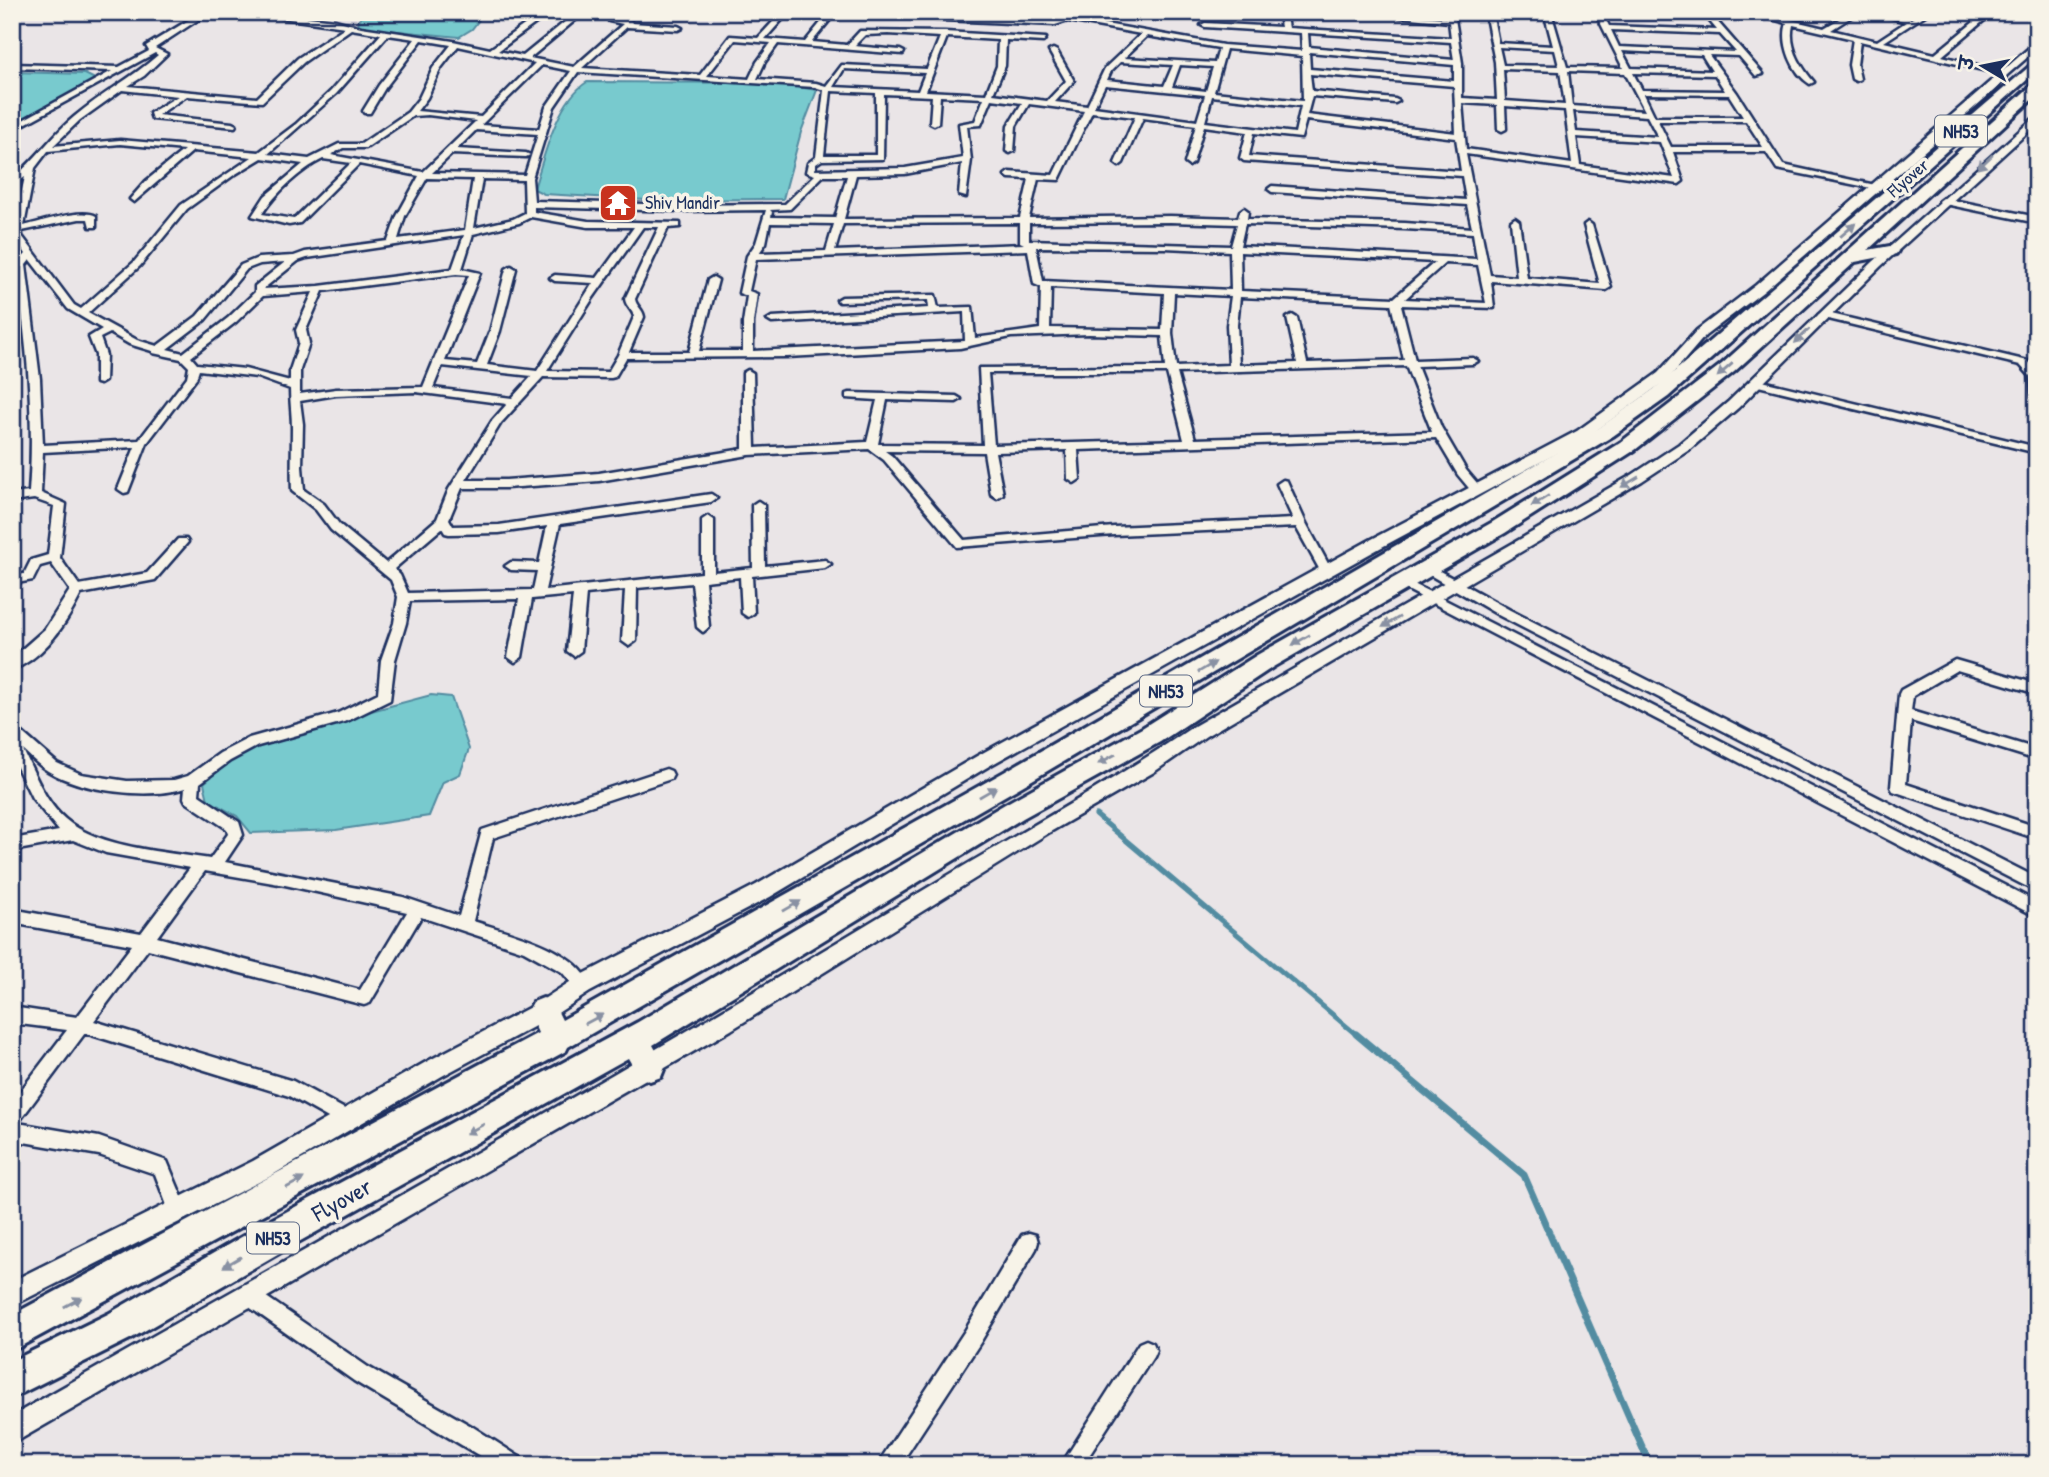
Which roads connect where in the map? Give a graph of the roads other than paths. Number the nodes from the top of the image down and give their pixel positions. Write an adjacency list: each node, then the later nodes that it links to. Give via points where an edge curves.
1 (121, 12): 22 (street)
2 (207, 12): 59 (street, via 149,48)
3 (242, 12): 31 (street)
4 (548, 12): 61 (street)
5 (582, 12): 67 (street)
6 (620, 12): 32 (street, via 613,21 629,22)
7 (786, 12): 46 (street)
8 (811, 12): 21 (street)
9 (1075, 12): 27 (street)
10 (1281, 12): 36 (street)
11 (1356, 12): 23 (street)
12 (1488, 12): 54 (street)
13 (1546, 12): 57 (street)
14 (1598, 12): 34 (street)
15 (1705, 12): 39 (street)
16 (1748, 12): 24 (street)
17 (1856, 12): 35 (street)
18 (1876, 12): 29 (street)
19 (1927, 12): 29 (street)
20 (1990, 12): 66 (street)
21 (832, 13): 25 (street); 51 (street)
22 (94, 14)
23 (1394, 14): 26 (street)
24 (1772, 14): 28 (street)
25 (986, 15): 27 (street, via 1055,23); 42 (street)
26 (1451, 16): 48 (street)
27 (1067, 19): 40 (street)
28 (1791, 21): 35 (street); 89 (street, via 1788,36 1793,54)
29 (1912, 22): 50 (street)
30 (1205, 24): 36 (street)
31 (352, 25): 38 (street); 100 (street, via 302,60 259,100)
32 (626, 25): 33 (street); 77 (street)
33 (678, 28)
34 (1606, 28): 39 (street); 58 (street)
35 (1827, 29): 43 (street)
36 (1285, 30): 37 (street)
37 (1304, 31): 48 (street); 63 (street)
38 (387, 32): 45 (street); 138 (street, via 305,120)
39 (1722, 32): 65 (street)
40 (1146, 33): 56 (street); 68 (street)
41 (945, 34): 42 (street); 55 (street, via 863,33); 79 (street)
42 (978, 36): 44 (street)
43 (1857, 37): 50 (street); 86 (street)
44 (1002, 38): 47 (street); 103 (street, via 1001,66)
45 (419, 39): 52 (street); 112 (street)
46 (760, 40): 49 (street); 85 (street, via 733,38)
47 (1043, 40)
48 (1455, 40): 71 (street)
49 (777, 41): 51 (street); 87 (street)
50 (1880, 42): 66 (street)
51 (808, 43): 55 (street)
52 (456, 44): 61 (street); 113 (street)
53 (2037, 44): 83 (street)
54 (1495, 45): 57 (street); 75 (street)
55 (849, 47): 62 (street)
56 (1223, 47): 63 (street); 73 (street)
57 (1557, 48): 78 (street)
58 (1616, 49): 64 (street); 81 (street)
59 (154, 51): 76 (street); 91 (street, via 163,54)
60 (1053, 51): 107 (street, via 1070,81)
61 (491, 52): 67 (street)
62 (900, 52)
63 (1306, 52): 71 (street); 80 (street)
64 (1705, 54): 65 (street); 82 (street)
65 (1741, 54): 84 (street)
66 (1938, 56): 83 (street)
67 (524, 59): 69 (street)
68 (1116, 60): 70 (street); 88 (street)
69 (540, 63): 77 (street); 118 (street)
70 (1178, 63): 73 (street); 94 (street)
71 (1458, 63): 90 (street)
72 (2037, 64): 161 (highway, Flyover / NH53)
73 (1219, 65): 102 (street)
74 (12, 66): 76 (street)
75 (1499, 66): 78 (street); 108 (street)
76 (118, 69): 124 (street)
77 (576, 70): 85 (street); 127 (street, via 550,107)
78 (1564, 70): 81 (street); 111 (street)
79 (928, 71): 93 (street, via 842,67); 97 (street)
80 (1307, 71): 90 (street); 98 (street)
81 (1627, 72): 82 (street); 96 (street)
82 (1719, 73): 99 (street)
83 (2004, 73): 161 (street)
84 (1759, 74)
85 (702, 78): 87 (street)
86 (1856, 79)
87 (751, 81): 93 (street)
88 (1102, 82): 94 (street); 110 (street)
89 (1810, 82)
90 (1458, 84): 105 (street)
91 (121, 88): 100 (street); 132 (street, via 77,118)
92 (2037, 88): 191 (highway, Flyover / NH53)
93 (828, 89): 95 (street); 141 (street)
94 (1167, 89): 102 (street)
95 (880, 92): 97 (street); 141 (street, via 880,157)
96 (1640, 92): 99 (street); 116 (street)
97 (920, 93): 101 (street)
98 (1308, 93): 106 (street); 109 (street)
99 (1732, 93): 119 (street)
100 (186, 94): 122 (street, via 153,115)
101 (936, 94): 103 (street); 120 (street)
102 (1210, 94): 109 (street); 121 (street)
103 (988, 96): 104 (street); 142 (street, via 978,123 963,124)
104 (1027, 100): 107 (street); 136 (street, via 1012,126)
105 (1458, 100): 108 (street); 129 (street)
106 (1395, 101)
107 (1049, 103): 110 (street)
108 (1501, 103): 111 (street); 125 (street)
109 (1307, 104): 115 (street)
110 (1089, 108): 114 (street); 157 (street, via 1056,178)
111 (1570, 109): 116 (street); 128 (street)
112 (367, 111)
113 (411, 114): 118 (street); 140 (street, via 363,146 342,146)
114 (1140, 115): 121 (street); 145 (street)
115 (1305, 117): 129 (street); 130 (street)
116 (1651, 117): 119 (street); 131 (street)
117 (2037, 118): 164 (street, one-way to 164)
118 (481, 119): 123 (street)
119 (1750, 119): 134 (street)
120 (934, 123)
121 (1199, 123): 126 (street); 146 (street)
122 (232, 125)
123 (472, 127): 127 (street); 135 (street)
124 (12, 129)
125 (1502, 129)
126 (1251, 130): 130 (street); 147 (street, via 1244,158)
127 (543, 132): 158 (street)
128 (1572, 134): 131 (street); 148 (street)
129 (1460, 135): 137 (street)
130 (1298, 136): 147 (street)
131 (1666, 145): 134 (street); 148 (street, via 1679,181)
132 (46, 149): 133 (street, via 120,142); 149 (street)
133 (190, 150): 138 (street); 163 (street)
134 (1770, 150): 161 (street, via 1780,167)
135 (449, 151): 139 (street); 154 (street)
136 (1010, 151)
137 (1461, 151): 148 (street); 153 (street)
138 (261, 155): 144 (street); 210 (street, via 184,207 137,264)
139 (526, 155)
140 (322, 156): 143 (street); 144 (street)
141 (820, 158): 151 (street, via 812,163 810,172)
142 (967, 160): 152 (street); 162 (street)
143 (357, 161): 144 (street, via 297,221 256,216 268,198); 154 (street)
144 (310, 162)
145 (1119, 163)
146 (1189, 163)
147 (1298, 163): 153 (street)
148 (1576, 166)
149 (31, 168): 150 (street); 159 (street); 181 (street)
150 (12, 171)
151 (821, 174): 152 (street); 166 (street, via 787,207)
152 (852, 174): 170 (street)
153 (1466, 174): 165 (street)
154 (425, 175): 156 (street); 182 (street)
155 (1009, 175): 157 (street)
156 (478, 176): 158 (street); 180 (street)
157 (1034, 176): 173 (street)
158 (528, 178): 167 (street)
159 (12, 183)
160 (1272, 189): 165 (street)
161 (1881, 192): 190 (street)
162 (963, 195)
163 (134, 199)
164 (1943, 201): 171 (street); 186 (street)
165 (1471, 203): 179 (street)
166 (768, 208): 167 (street); 169 (street)
167 (530, 209): 177 (street, via 588,223); 180 (street, via 516,221)
168 (1243, 216): 173 (street); 179 (street); 184 (street)
169 (768, 220): 170 (street); 189 (street)
170 (839, 220): 173 (street); 187 (street)
171 (2037, 220)
172 (1515, 221): 200 (street)
173 (1024, 222): 183 (street, via 1025,242)
174 (93, 225): 181 (street, via 88,215)
175 (677, 225): 178 (street)
176 (1588, 225): 200 (street, via 1608,285)
177 (639, 226): 178 (street); 201 (street)
178 (663, 226): 220 (street, via 630,299 639,317)
179 (1477, 231): 194 (street)
180 (469, 232): 182 (street); 196 (street)
181 (16, 233): 185 (street); 188 (street)
182 (391, 243): 192 (street)
183 (1031, 245): 184 (street); 187 (street); 202 (street, via 1039,284)
184 (1235, 249): 193 (street); 206 (street)
185 (12, 250)
186 (1890, 251): 191 (highway); 211 (street)
187 (830, 253): 189 (street)
188 (30, 255): 210 (street); 247 (street, via 21,264 34,362)
189 (752, 256): 219 (street, via 744,293 752,294)
190 (1808, 256): 255 (street, via 1701,333 1663,376 1617,411); 312 (highway, NH53, one-way to 190, via 1188,679 1606,432 1661,393)
191 (1848, 258): 270 (highway, NH53, one-way to 270, via 1728,368 1639,438)
192 (295, 259): 205 (street, via 258,288); 218 (street, via 258,261 244,267 201,318)
193 (1443, 260): 194 (street); 208 (street)
194 (1482, 262): 198 (street)
195 (511, 269): 228 (street)
196 (456, 271): 203 (street); 224 (street, via 475,273)
197 (555, 278): 201 (street)
198 (1486, 278): 200 (street); 208 (street, via 1491,306)
199 (713, 280): 221 (street)
200 (1522, 280)
201 (600, 281): 232 (street)
202 (1046, 285): 204 (street); 215 (street)
203 (319, 289): 205 (street); 236 (street, via 301,330 304,343 295,370)
204 (1169, 290): 206 (street); 216 (street)
205 (260, 293): 222 (street)
206 (1236, 293): 208 (street); 226 (street)
207 (842, 300): 209 (street, via 932,297)
208 (1396, 302): 225 (street)
209 (934, 311): 213 (street); 217 (street, via 969,309)
210 (82, 313): 214 (street)
211 (1823, 316): 234 (street, one-way to 234); 240 (street, via 2024,363 2035,374)
212 (1292, 318): 229 (street)
213 (772, 320)
214 (110, 330): 218 (street); 233 (street, via 94,337 101,355)
215 (1045, 331): 216 (street); 217 (street)
216 (1167, 333): 230 (street)
217 (970, 342): 219 (street)
218 (157, 351): 222 (street)
219 (748, 354): 221 (street)
220 (623, 355): 221 (street); 232 (street, via 611,376)
221 (693, 355)
222 (185, 357): 227 (street)
223 (1473, 361): 225 (street)
224 (439, 363): 228 (street); 235 (street)
225 (1411, 363): 229 (street); 242 (street)
226 (1234, 366): 229 (street); 230 (street)
227 (194, 367): 236 (street, via 280,379); 244 (street, via 192,377)
228 (481, 367): 232 (street)
229 (1303, 367)
230 (1171, 370): 243 (street); 248 (street, via 983,370)
231 (748, 373): 250 (street)
232 (540, 374): 241 (street)
233 (100, 380)
234 (1754, 383): 249 (street); 277 (street, one-way to 277, via 1684,447)
235 (427, 391): 236 (street); 241 (street)
236 (296, 392): 271 (street, via 298,491)
237 (850, 396): 238 (street)
238 (883, 396): 239 (street); 245 (street)
239 (956, 398)
240 (2037, 398)
241 (515, 402): 252 (street, via 497,421)
242 (1440, 435): 243 (street); 255 (street)
243 (1190, 442): 246 (street)
244 (142, 443): 247 (street); 254 (street)
245 (873, 446): 248 (street); 250 (street); 264 (street, via 888,457 961,544 1114,531)
246 (1072, 446): 248 (street); 251 (street)
247 (38, 449): 257 (street)
248 (989, 449): 256 (street)
249 (2037, 450)
250 (749, 452): 252 (street, via 599,477)
251 (1074, 479)
252 (460, 484): 262 (street)
253 (1283, 484): 264 (street)
254 (124, 489)
255 (1477, 490): 272 (street)
256 (997, 494)
257 (35, 495): 258 (street); 266 (street, via 60,504)
258 (12, 498)
259 (711, 498): 263 (street)
260 (758, 505): 273 (street)
261 (708, 520): 274 (street)
262 (442, 521): 263 (street, via 449,530); 271 (street)
263 (554, 522): 269 (street)
264 (1300, 523): 272 (street)
265 (181, 542): 279 (street, via 151,578)
266 (54, 558): 275 (street, via 35,563 29,577); 279 (street)
267 (825, 564): 273 (street)
268 (511, 566): 269 (street)
269 (545, 567): 281 (street)
270 (1427, 568): 276 (highway, NH53); 277 (street)
271 (385, 570): 282 (street, via 396,578)
272 (1326, 571): 307 (street, via 982,761 763,891)
273 (753, 572): 274 (street); 284 (street)
274 (703, 576): 278 (street); 285 (street)
275 (12, 580)
276 (1402, 582): 283 (street); 311 (highway, NH53, one-way to 311)
277 (1453, 584): 283 (street); 301 (street)
278 (631, 585): 280 (street); 286 (street)
279 (76, 590): 289 (street, via 43,643)
280 (580, 590): 281 (street); 287 (street)
281 (532, 594): 282 (street); 288 (street)
282 (404, 597): 296 (street, via 388,660 385,696 342,717 254,742)
283 (1432, 598): 303 (street); 313 (street, one-way to 313, via 1200,731)
284 (748, 613)
285 (703, 627)
286 (629, 640)
287 (574, 651)
288 (515, 657)
289 (12, 665)
290 (2037, 689): 291 (street, via 1955,665 1906,694)
291 (1904, 714): 294 (street); 297 (street, via 1898,787)
292 (12, 732): 296 (street, via 52,767 79,779 127,787 174,786)
293 (12, 740): 298 (street, via 37,794 58,822)
294 (2037, 755)
295 (666, 775): 305 (street, via 487,834)
296 (193, 780): 300 (street, via 191,797 234,826 236,835)
297 (2037, 833)
298 (74, 834): 299 (street); 300 (street, via 106,847)
299 (12, 845)
300 (208, 865): 302 (street); 306 (street)
301 (2037, 886)
302 (417, 909): 305 (street); 306 (street, via 364,998)
303 (2037, 910)
304 (12, 916): 306 (street)
305 (464, 926): 307 (street, via 529,946 568,967)
306 (147, 941): 310 (street)
307 (583, 985): 308 (street)
308 (543, 1011): 312 (highway); 315 (street)
309 (12, 1015): 310 (street)
310 (83, 1025): 314 (street); 315 (street, via 293,1089)
311 (634, 1040): 313 (highway); 323 (highway, Flyover / NH53, one-way to 323, via 120,1326)
312 (556, 1041): 321 (highway, Flyover / NH53, one-way to 312)
313 (650, 1067): 320 (street)
314 (12, 1117)
315 (346, 1119): 317 (street, via 261,1169)
316 (12, 1131): 317 (street, via 99,1146 161,1167)
317 (178, 1209): 319 (street)
318 (1029, 1242): 326 (street)
319 (12, 1294)
320 (249, 1295): 324 (street); 325 (street, via 361,1374)
321 (12, 1334)
322 (1146, 1350): 327 (street)
323 (12, 1380)
324 (12, 1431)
325 (514, 1465)
326 (887, 1465)
327 (1071, 1465)

